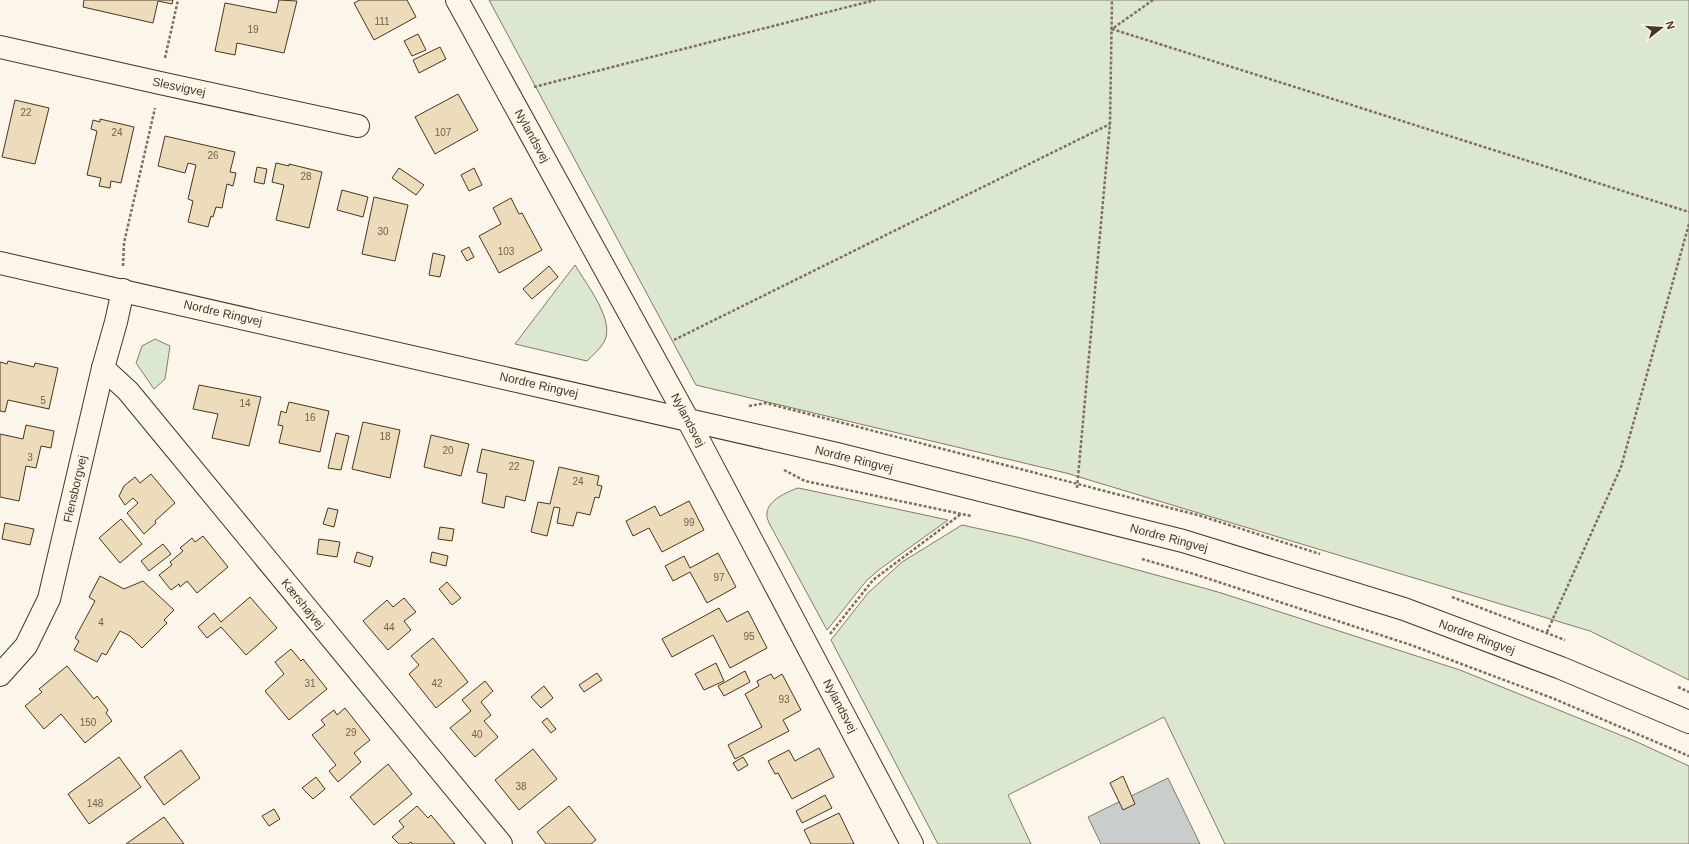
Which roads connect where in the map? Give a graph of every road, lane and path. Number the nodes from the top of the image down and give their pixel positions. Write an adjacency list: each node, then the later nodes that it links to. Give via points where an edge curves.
1 (178, 0): 8 (path)
2 (457, 0): 9 (street, Nylandsvej)
3 (875, 0): 9 (path)
4 (1112, 0): 6 (path)
5 (1153, 0): 6 (path)
6 (1112, 29): 10 (path); 12 (path)
7 (0, 47): 8 (street, Slesvigvej)
8 (160, 83): 11 (street, Slesvigvej); 15 (path, via 124,243)
9 (509, 94): 16 (street, Nylandsvej)
10 (1110, 124): 16 (path); 20 (path)
11 (358, 126)
12 (1689, 212)
13 (1689, 224): 25 (path, via 1621,467 1547,632)
14 (0, 263): 15 (street, Nordre Ringvej)
15 (123, 290): 17 (street, Flensborgvej); 18 (street, Nordre Ringvej)
16 (651, 352): 18 (street, Nylandsvej)
17 (103, 368): 26 (street, Flensborgvej, via 49,599 26,646); 29 (street, Kærshøjvej, via 128,391)
18 (688, 420): 20 (street, Nordre Ringvej); 24 (street, Nylandsvej)
19 (778, 466): 21 (path, via 805,481)
20 (1074, 513): 25 (street, Nordre Ringvej, via 1183,541 1404,609)
21 (961, 514): 22 (path); 24 (path, via 873,580)
22 (976, 518)
23 (1142, 559): 28 (path, via 1411,645 1552,698)
24 (814, 657): 30 (street, Nylandsvej)
25 (1541, 660): 27 (street, Nordre Ringvej)
26 (0, 675)
27 (1689, 722)
28 (1689, 756)
29 (501, 844)
30 (912, 844)

